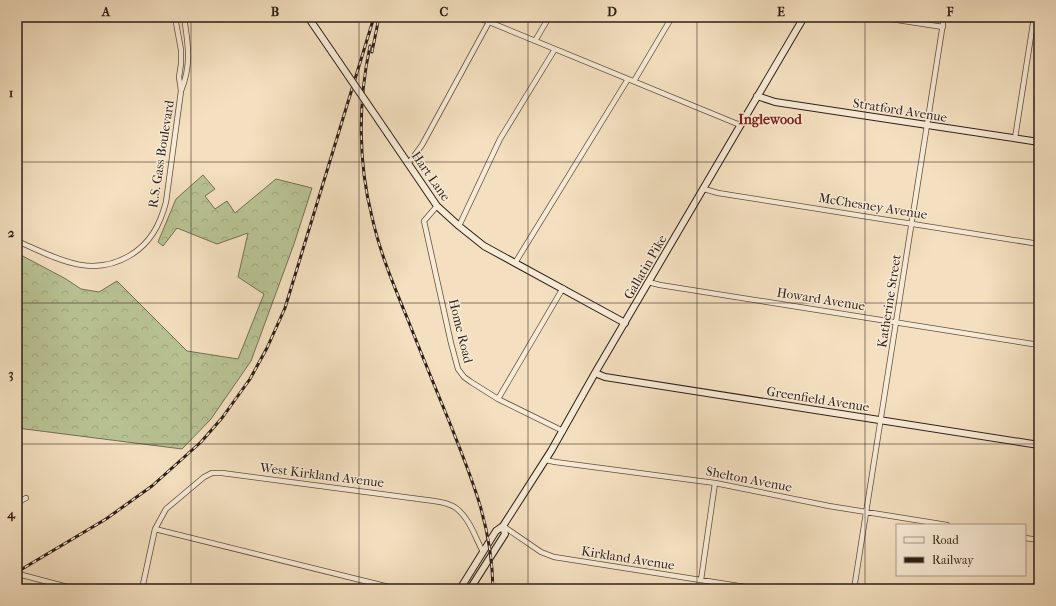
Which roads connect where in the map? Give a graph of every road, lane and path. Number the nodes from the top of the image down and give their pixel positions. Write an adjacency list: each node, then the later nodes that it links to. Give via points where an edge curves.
1 (175, 17): 17 (street, R.S. Gass Boulevard, via 181,50)
2 (184, 17): 17 (street, R.S. Gass Boulevard, via 189,53 187,78)
3 (308, 17): 23 (main road, Hart Lane, bridge)
4 (477, 17): 11 (street)
5 (549, 17): 13 (street)
6 (672, 17): 16 (street)
7 (804, 17): 18 (main road, Gallatin Pike)
8 (878, 17): 12 (street)
9 (944, 17): 12 (street, Katherine Street)
10 (1034, 17): 21 (street)
11 (489, 22): 13 (street); 23 (street, via 422,145)
12 (943, 27): 20 (street, Katherine Street)
13 (535, 41): 14 (street)
14 (554, 49): 15 (street); 27 (street, via 500,139)
15 (628, 79): 16 (street); 30 (street)
16 (634, 81): 19 (street)
17 (181, 91): 28 (street, R.S. Gass Boulevard, via 166,202 157,229 148,242 122,260 107,266 93,267 62,260)
18 (757, 96): 19 (main road, Gallatin Pike); 20 (main road, Stratford Avenue, via 775,102)
19 (740, 125): 24 (main road, Gallatin Pike)
20 (928, 126): 21 (main road, Stratford Avenue); 26 (street, Katherine Street)
21 (1015, 138): 22 (main road, Stratford Avenue)
22 (1039, 142)
23 (408, 164): 25 (main road, Hart Lane)
24 (704, 189): 26 (street, McChesney Avenue); 31 (main road, Gallatin Pike)
25 (437, 206): 27 (main road, Hart Lane); 37 (street, Home Road, via 424,221 458,369 464,377)
26 (912, 224): 29 (street, McChesney Avenue); 33 (street, Katherine Street)
27 (458, 226): 30 (main road, Hart Lane, via 484,246)
28 (17, 241)
29 (1039, 244)
30 (516, 263): 32 (main road, Hart Lane)
31 (648, 282): 33 (street, Howard Avenue); 34 (main road, Gallatin Pike)
32 (563, 288): 34 (main road, Hart Lane); 37 (street)
33 (897, 322): 35 (street, Howard Avenue); 38 (street, Katherine Street)
34 (625, 323): 36 (main road, Gallatin Pike)
35 (1039, 345)
36 (595, 373): 38 (main road, Greenfield Avenue, via 605,377); 39 (main road, Gallatin Pike)
37 (498, 399): 39 (street, Home Road)
38 (881, 420): 40 (main road, Greenfield Avenue); 45 (street, Katherine Street)
39 (563, 431): 41 (main road, Gallatin Pike)
40 (1039, 446)
41 (546, 460): 42 (street, Shelton Avenue); 47 (main road, Gallatin Pike)
42 (715, 483): 45 (street, Shelton Avenue); 53 (street)
43 (26, 498): 44 (street)
44 (17, 503)
45 (866, 512): 46 (street, Shelton Avenue); 60 (street, Katherine Street)
46 (941, 524)
47 (503, 526): 51 (main road, Gallatin Pike, via 496,531); 53 (street, Kirkland Avenue, via 541,552 554,557); 58 (main road, Gallatin Pike, via 504,534)
48 (156, 529): 51 (street, West Kirkland Avenue, via 166,509 204,477 212,473 222,473 446,503 456,508 469,523); 55 (street, West Kirkland Avenue); 56 (street)
49 (1026, 538): 50 (street)
50 (1039, 540)
51 (482, 552): 57 (main road, Gallatin Pike)
52 (22, 575): 54 (street)
53 (701, 580): 59 (street, Kirkland Avenue)
54 (75, 589)
55 (142, 589)
56 (397, 589)
57 (460, 589)
58 (470, 589)
59 (758, 589)
60 (854, 589)

